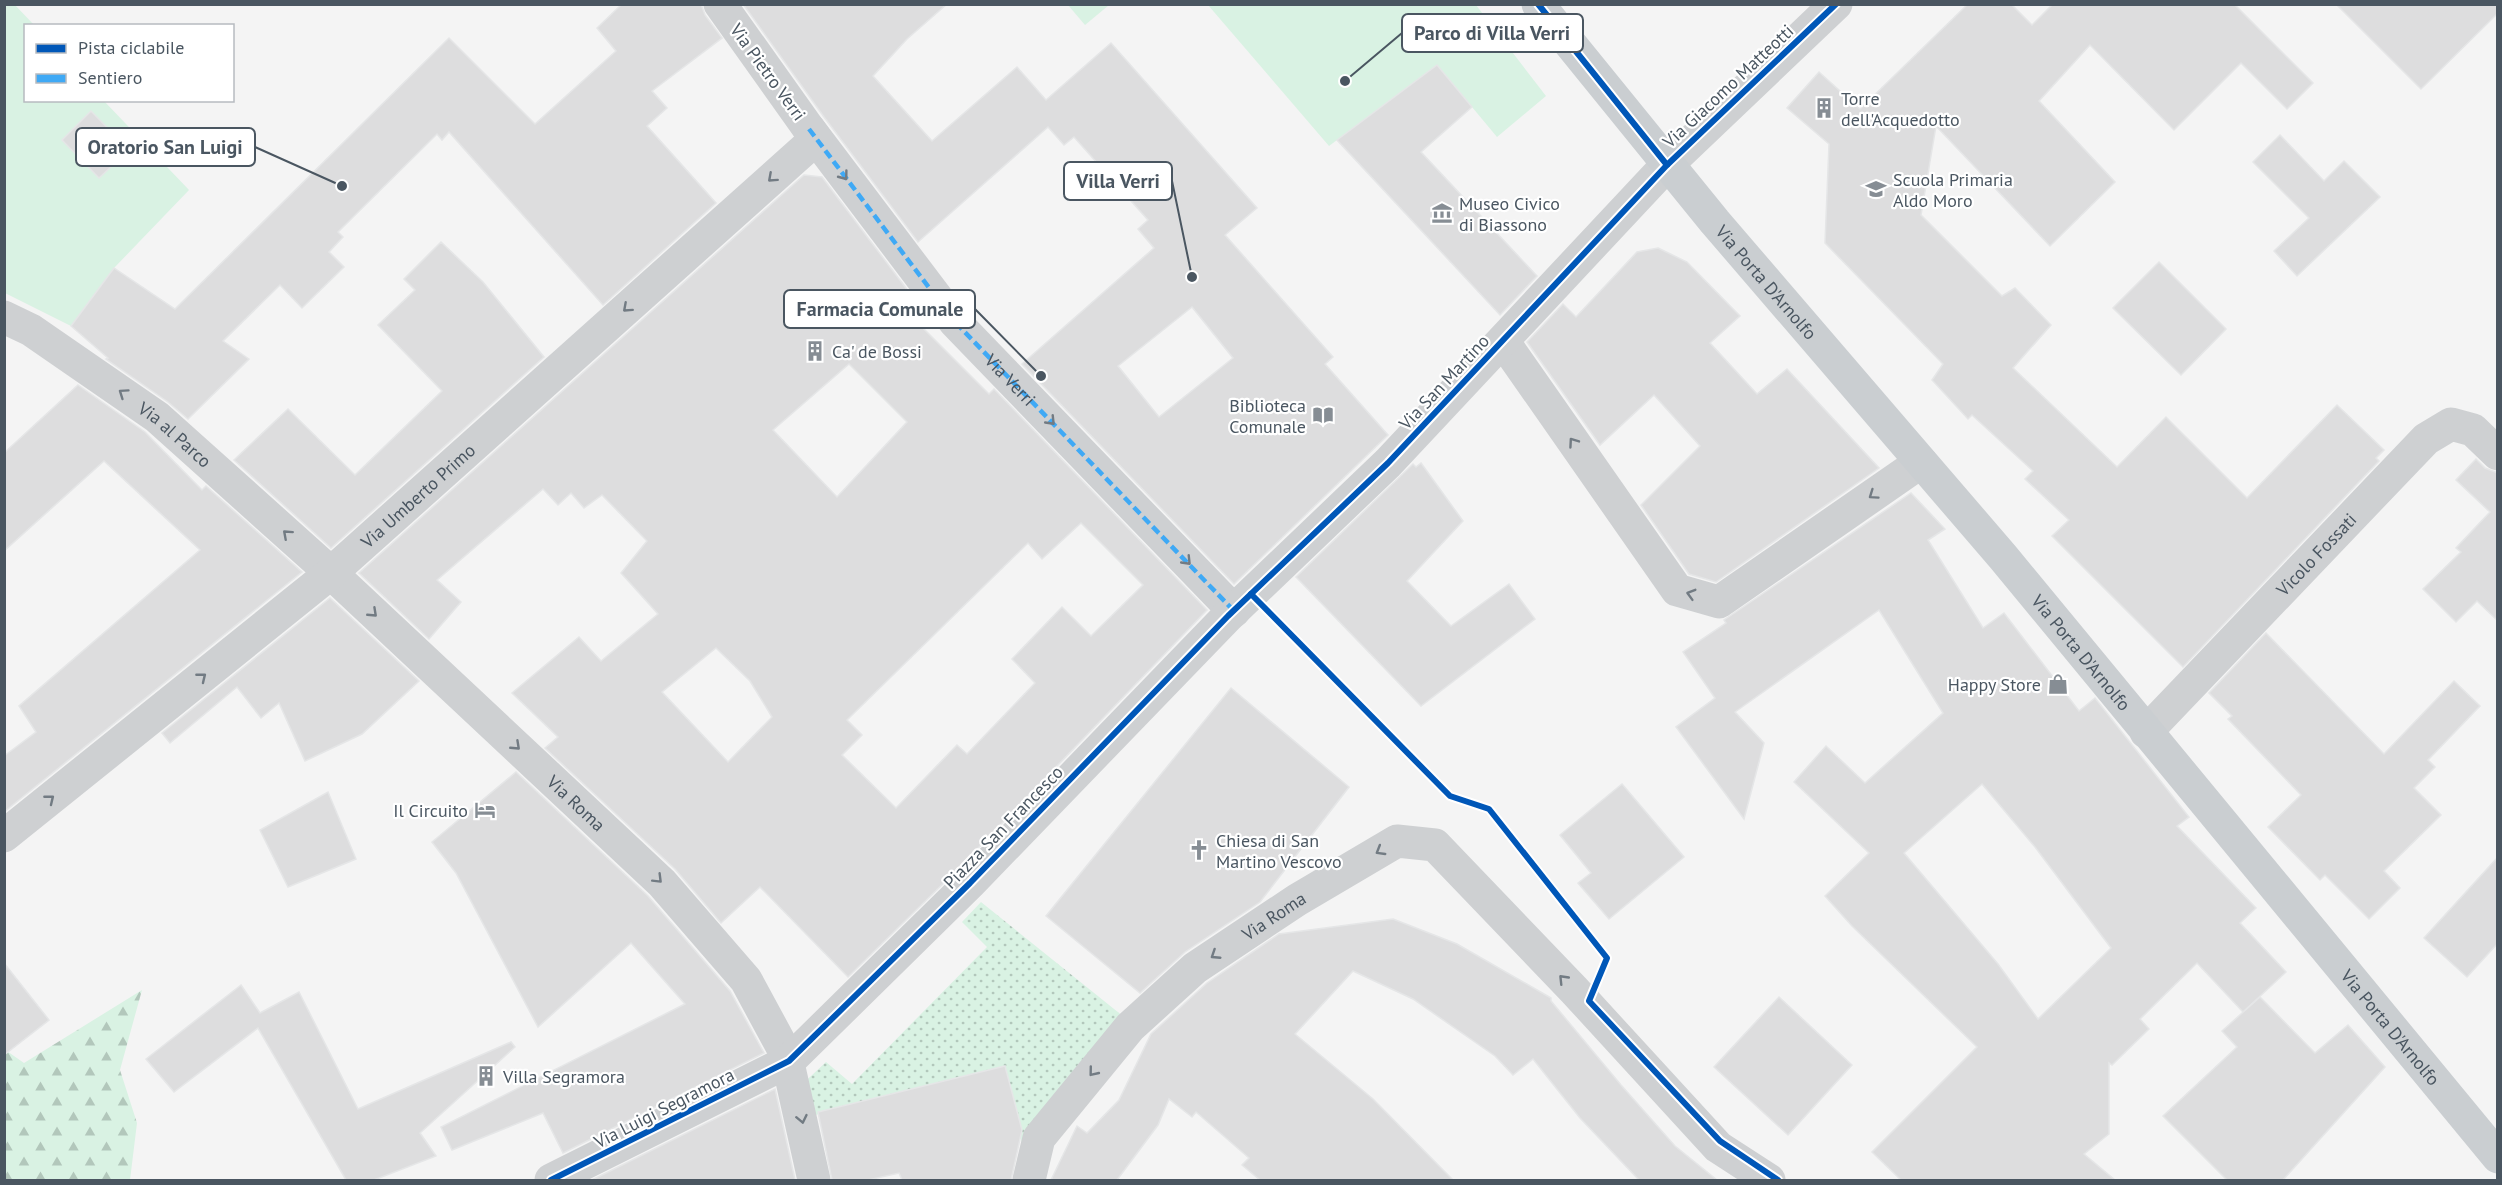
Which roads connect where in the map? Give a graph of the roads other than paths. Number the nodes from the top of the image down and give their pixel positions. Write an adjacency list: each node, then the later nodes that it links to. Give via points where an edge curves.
1 (720, 4): 4 (street, Via Pietro Verri)
2 (1538, 4): 5 (main road, Via Porta D'Arnolfo)
3 (1836, 4): 5 (street, Via Giacomo Matteotti)
4 (812, 134): 10 (street, Via Umberto Primo, one-way to 10); 11 (street, Via Verri, one-way to 11, via 955,322)
5 (1667, 165): 7 (street, Via San Martino); 9 (main road, Via Porta D'Arnolfo)
6 (4, 317): 10 (street, Via al Parco, one-way to 6, via 157,417 31,330)
7 (1503, 341): 9 (street, one-way to 7, via 1719,602 1677,590); 11 (street, Via San Martino, via 1389,463)
8 (2498, 454): 12 (street, Vicolo Fossati, via 2473,430 2451,424 2426,439)
9 (1921, 462): 12 (main road, Via Porta D'Arnolfo)
10 (331, 573): 13 (street, Via Umberto Primo, one-way to 10); 14 (street, Via Roma, one-way to 14, via 662,883 746,980)
11 (1234, 610): 14 (street, Piazza San Francesco, via 970,883)
12 (2146, 732): 15 (main road, Via Porta D'Arnolfo)
13 (4, 836)
14 (789, 1061): 16 (street, Via Luigi Segramora); 17 (street, Via Roma, one-way to 17)
15 (2495, 1150)
16 (551, 1180)
17 (814, 1180)
18 (1029, 1180): 19 (street, Via Roma, one-way to 18, via 1718,1147 1435,845 1396,841 1297,900 1195,968 1130,1027 1039,1138)
19 (1769, 1180)

